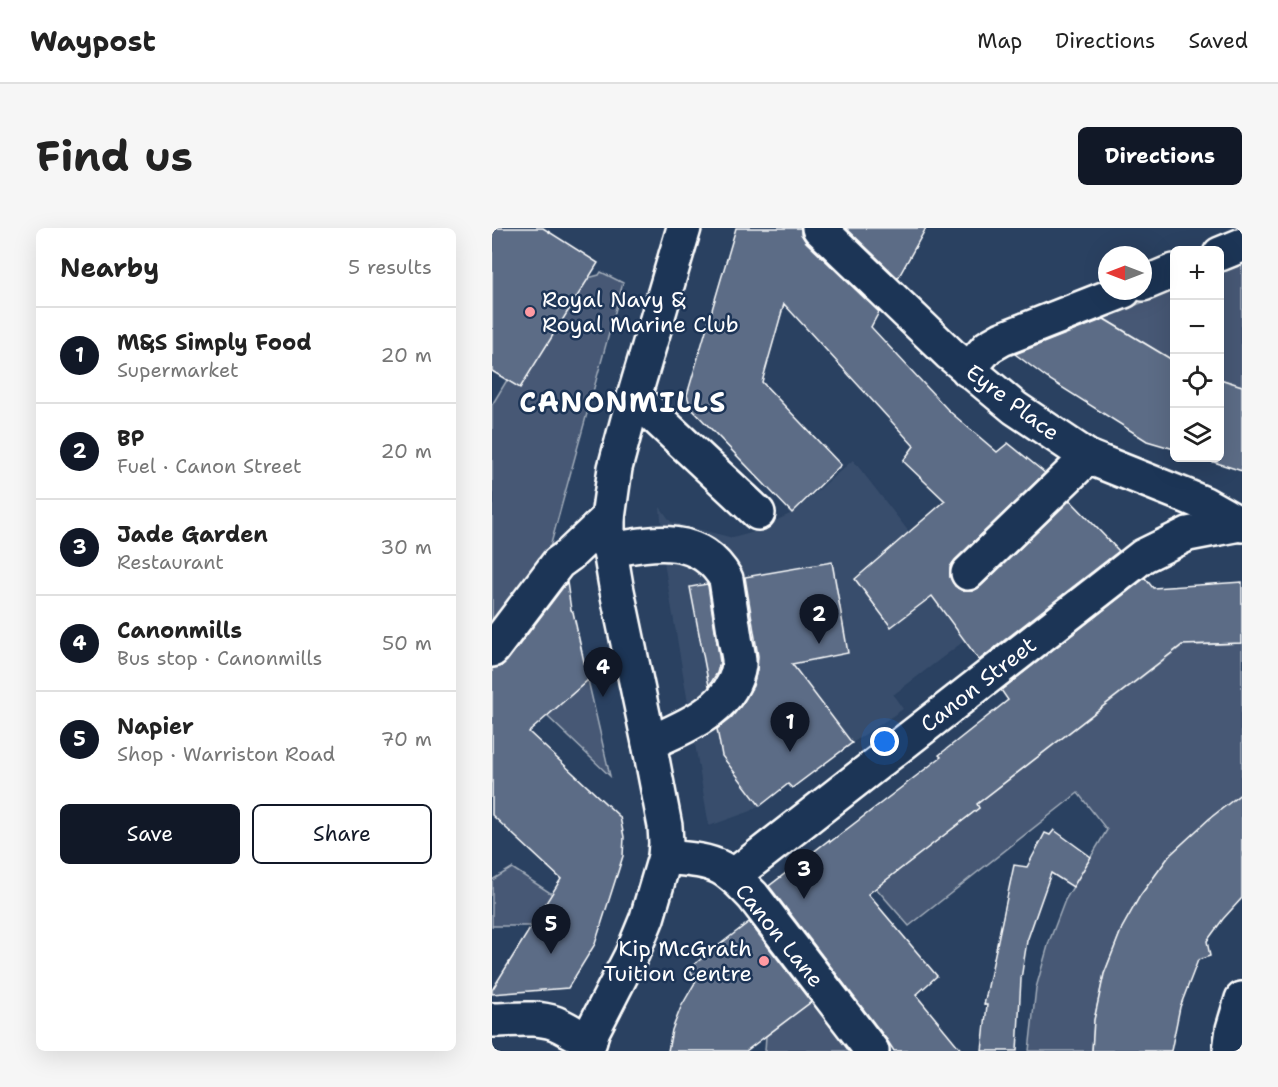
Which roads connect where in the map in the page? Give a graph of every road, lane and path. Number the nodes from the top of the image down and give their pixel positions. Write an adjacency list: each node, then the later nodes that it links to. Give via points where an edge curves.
1 (684, 228): 9 (street)
2 (819, 228): 8 (street, Eyre Place)
3 (1242, 245): 4 (street)
4 (1224, 252)
5 (1170, 273): 6 (street)
6 (1152, 280)
7 (1101, 300): 8 (street, via 1002,339 988,347)
8 (968, 370): 10 (street, Eyre Place, via 1015,408)
9 (634, 398): 11 (street); 13 (street, via 615,468)
10 (1088, 457): 12 (street, Eyre Place, via 1195,500); 14 (street)
11 (758, 513)
12 (1241, 524): 18 (street, Canon Street, via 1188,534 1140,558)
13 (609, 534): 15 (street, via 558,563); 16 (street); 16 (street, via 641,544 663,543 700,551 719,567 726,579 739,664 735,679 706,714)
14 (968, 573)
15 (492, 650)
16 (649, 743): 17 (street, via 665,826)
17 (665, 856): 18 (street, Canon Lane, via 709,863); 21 (street, via 633,952)
18 (733, 876): 22 (street, Canon Lane, via 753,896)
19 (1242, 999): 23 (street)
20 (492, 1020): 21 (street, via 555,1023)
21 (588, 1046)
22 (872, 1051)
23 (1230, 1051)

